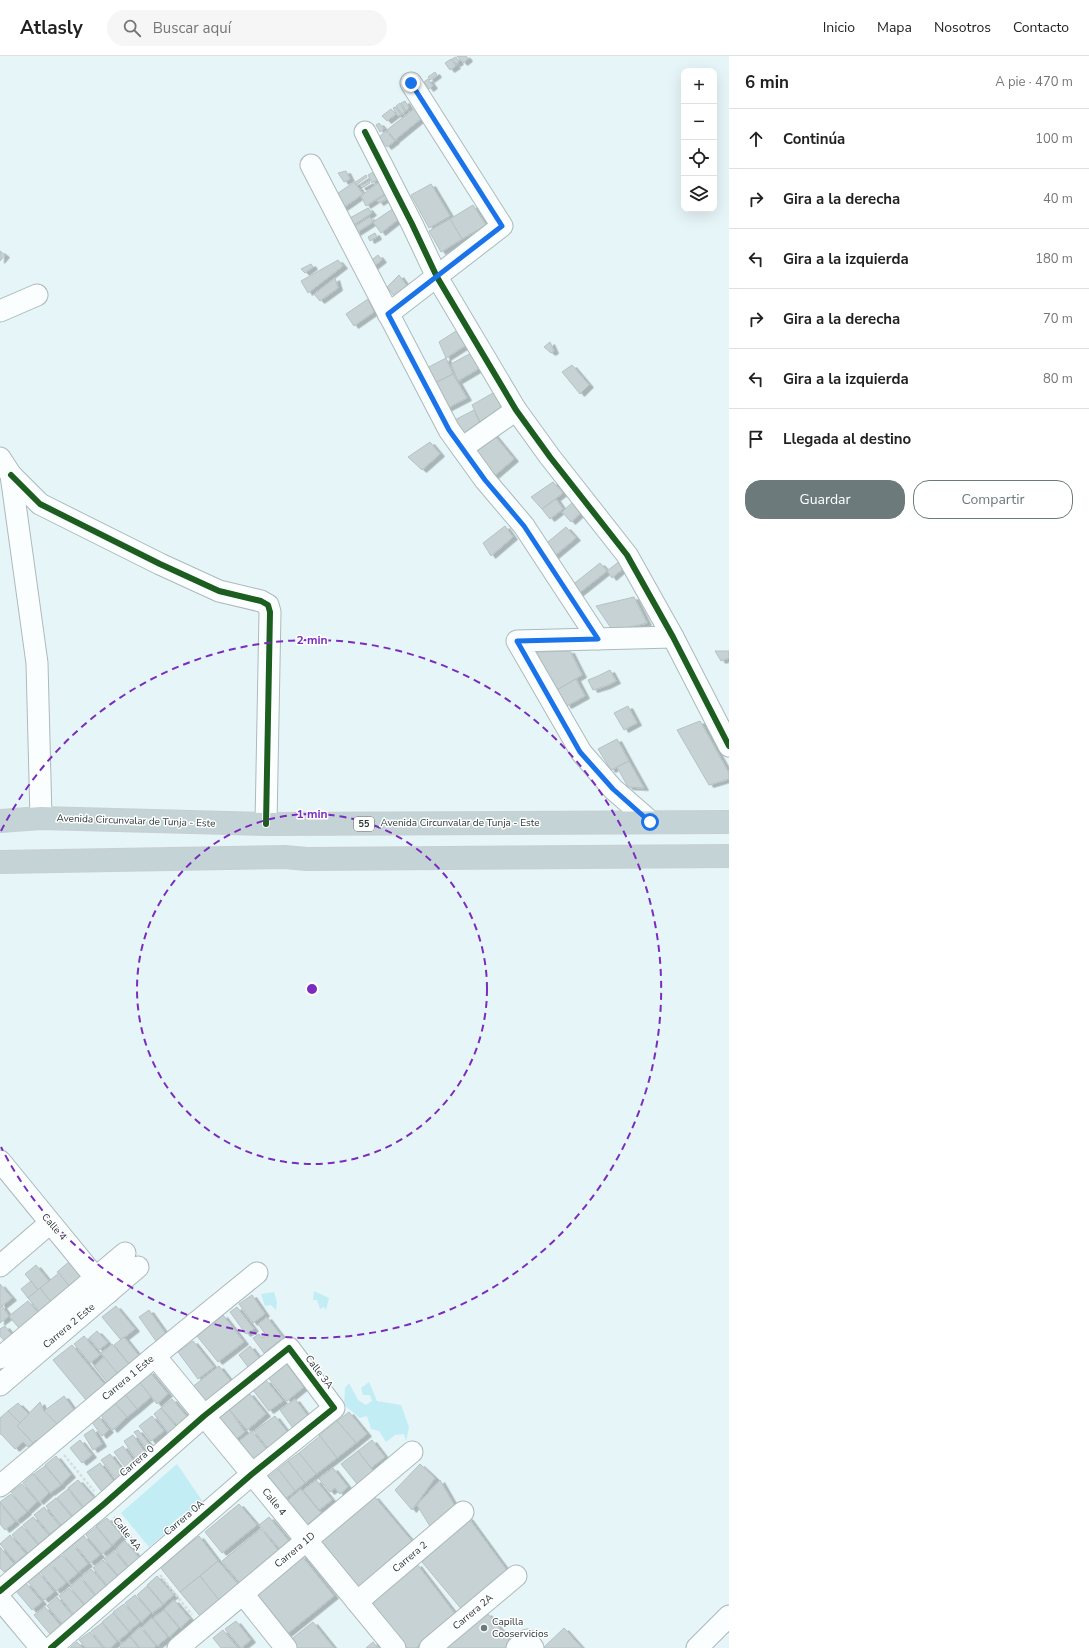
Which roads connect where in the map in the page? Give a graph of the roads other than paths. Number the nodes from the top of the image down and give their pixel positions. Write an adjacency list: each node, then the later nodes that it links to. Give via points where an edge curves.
1 (411, 83): 4 (street, via 502,226)
2 (365, 132): 4 (street)
3 (311, 165): 7 (street)
4 (437, 277): 7 (street); 8 (street)
5 (37, 296): 6 (street)
6 (0, 311)
7 (388, 314): 9 (street, via 449,430)
8 (516, 410): 9 (street); 11 (street, via 627,555)
9 (462, 448): 12 (street, via 524,526)
10 (6, 466): 14 (street, via 37,663); 18 (street, via 40,504 47,508 219,591 268,605 270,612)
11 (673, 637): 12 (street); 13 (street)
12 (598, 639): 16 (street, via 517,641 580,752 613,789)
13 (729, 746)
14 (41, 818): 15 (highway, Avenida Circunvalar de Tunja - Este / 55); 18 (highway, Avenida Circunvalar de Tunja - Este / 55)
15 (0, 821)
16 (650, 822): 17 (highway, Avenida Circunvalar de Tunja - Este / 55); 18 (highway, Avenida Circunvalar de Tunja - Este / 55)
17 (729, 822)
18 (266, 824)
19 (729, 856): 20 (highway, via 308,859 284,857)
20 (0, 862)
21 (2, 1168): 22 (street, Calle 4)
22 (50, 1223): 24 (street); 26 (street, Calle 4)
23 (132, 1260): 26 (street, Carrera 2 Este)
24 (0, 1266)
25 (257, 1273): 28 (street, Carrera 1 Este)
26 (102, 1285): 29 (street, Carrera 2 Este); 30 (street, Carrera 2 Este)
27 (289, 1348): 31 (street, Calle 3A); 32 (street, Carrera 0)
28 (155, 1356): 32 (street, Calle 4); 35 (street, Carrera 1 Este)
29 (0, 1358)
30 (0, 1385)
31 (334, 1408): 34 (street, Carrera 0A)
32 (204, 1416): 34 (street, Calle 4); 39 (street, Carrera 0)
33 (412, 1452): 37 (street, Carrera 1D)
34 (252, 1474): 37 (street, Calle 4); 45 (street, Carrera 0A)
35 (0, 1486)
36 (462, 1512): 42 (street, Carrera 2)
37 (306, 1541): 40 (street, Carrera 1D); 42 (street, Calle 4)
38 (516, 1576): 49 (street, Carrera 2A)
39 (0, 1591)
40 (243, 1594): 46 (street, Carrera 1D); 47 (street)
41 (0, 1599): 44 (street)
42 (357, 1602): 48 (street, Calle 4)
43 (729, 1616): 50 (street)
44 (41, 1648)
45 (51, 1648)
46 (178, 1648)
47 (286, 1648)
48 (394, 1648)
49 (430, 1648)
50 (697, 1648)

